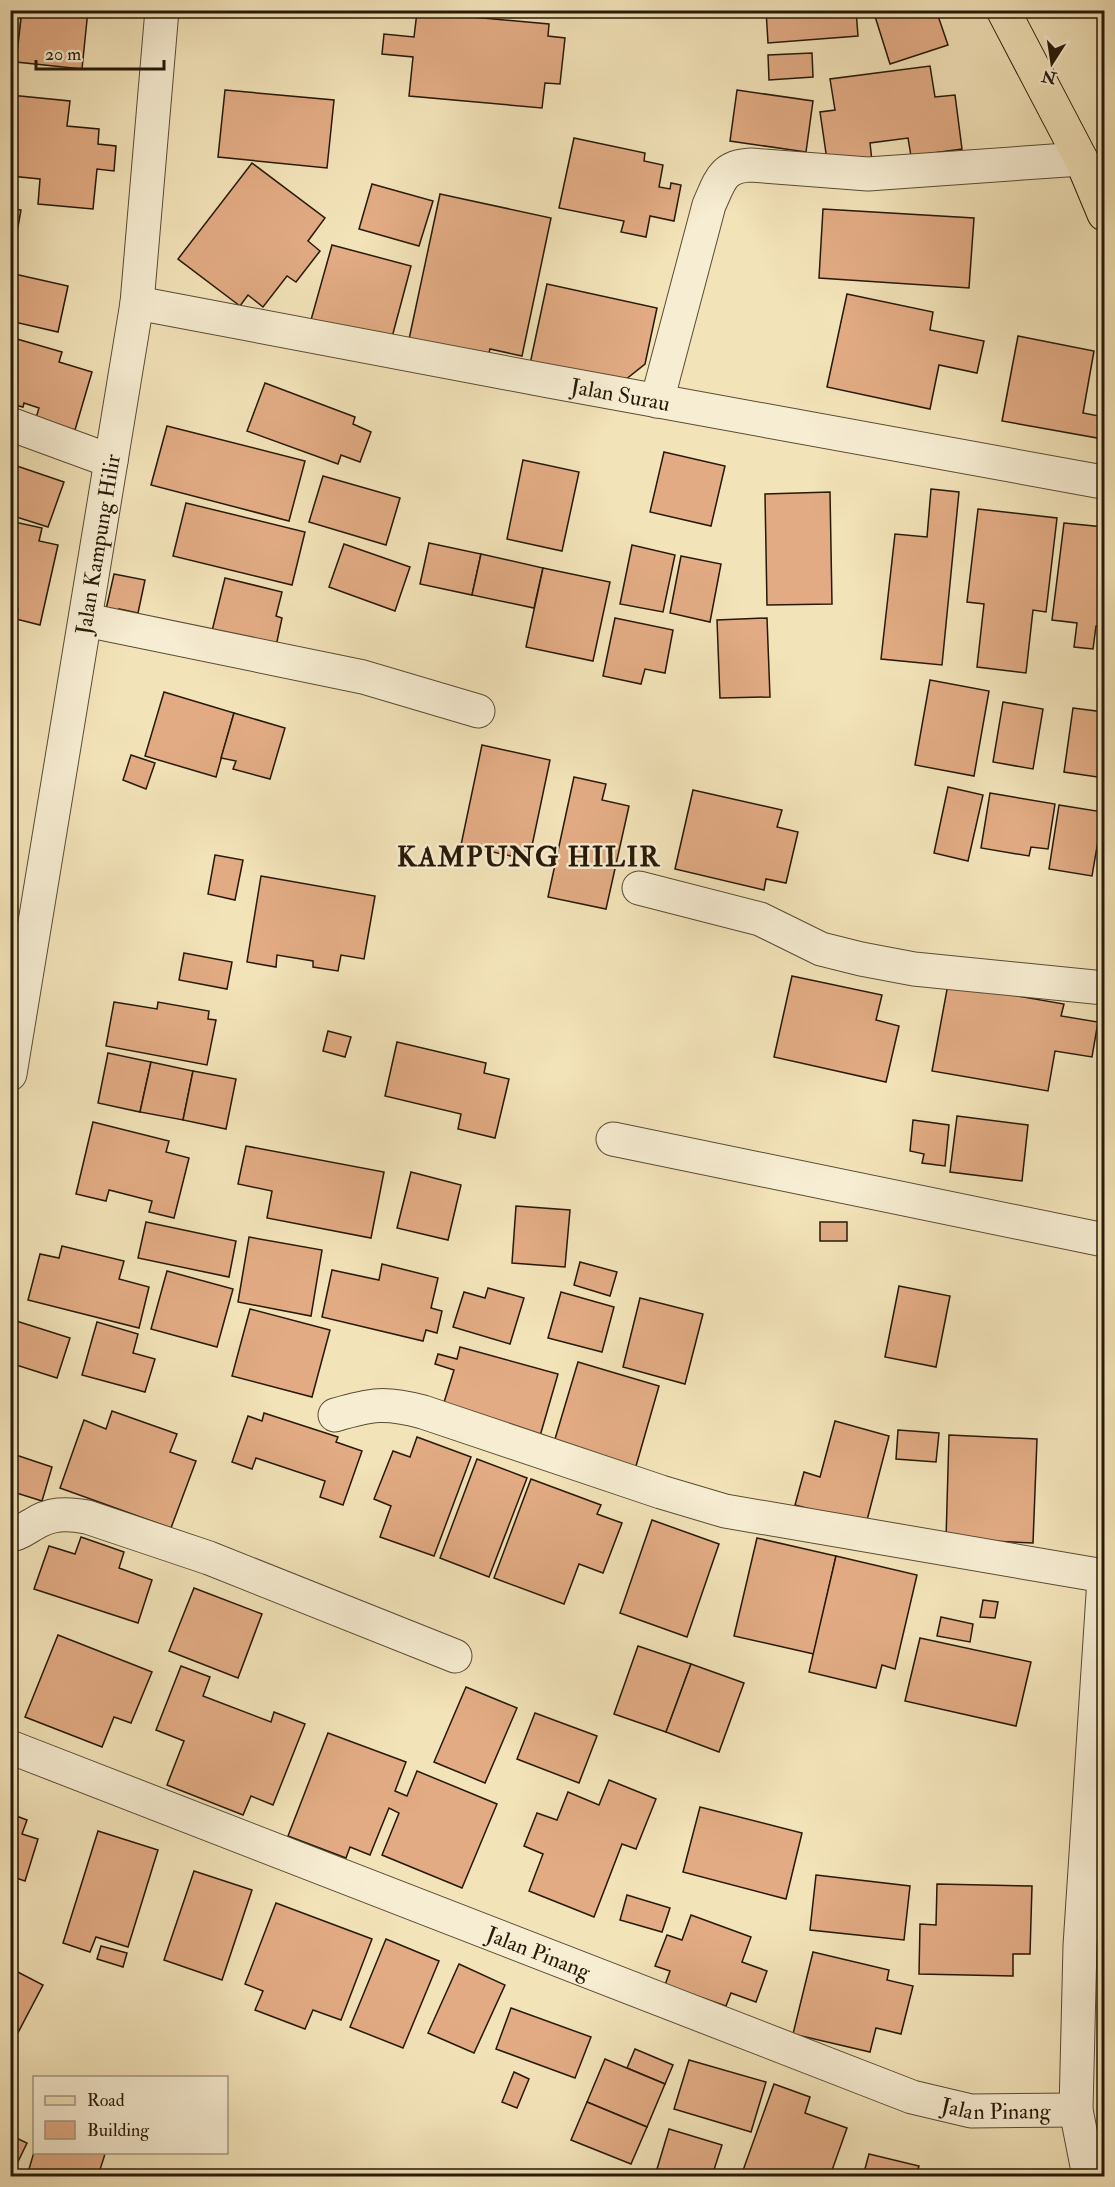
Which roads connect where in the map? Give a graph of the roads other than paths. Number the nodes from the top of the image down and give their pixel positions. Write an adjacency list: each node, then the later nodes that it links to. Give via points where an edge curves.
1 (162, 10): 5 (street, Jalan Kampung Hilir)
2 (1003, 10): 3 (main road)
3 (1081, 159): 4 (main road); 6 (street, via 868,174 751,165 729,169 720,179 709,205)
4 (1104, 214)
5 (137, 303): 6 (street, Jalan Surau); 8 (street, Jalan Kampung Hilir)
6 (657, 401): 9 (street, Jalan Surau, via 1097,481)
7 (10, 424): 8 (street)
8 (111, 461): 10 (street, Jalan Kampung Hilir)
9 (1104, 479)
10 (86, 620): 11 (street, via 363,677); 14 (street, Jalan Kampung Hilir)
11 (478, 711)
12 (639, 888): 13 (street, via 760,919 821,949 861,959 914,969)
13 (1104, 988)
14 (10, 1074)
15 (613, 1139): 16 (street)
16 (1104, 1240)
17 (335, 1415): 19 (street, via 369,1405 397,1406 725,1511)
18 (10, 1535): 20 (street, via 19,1534 48,1516 87,1517 209,1558)
19 (1104, 1577): 22 (street, via 1080,1946)
20 (454, 1656)
21 (10, 1747): 22 (street, Jalan Pinang, via 912,2097 971,2111)
22 (1076, 2110): 23 (street)
23 (1089, 2176)

